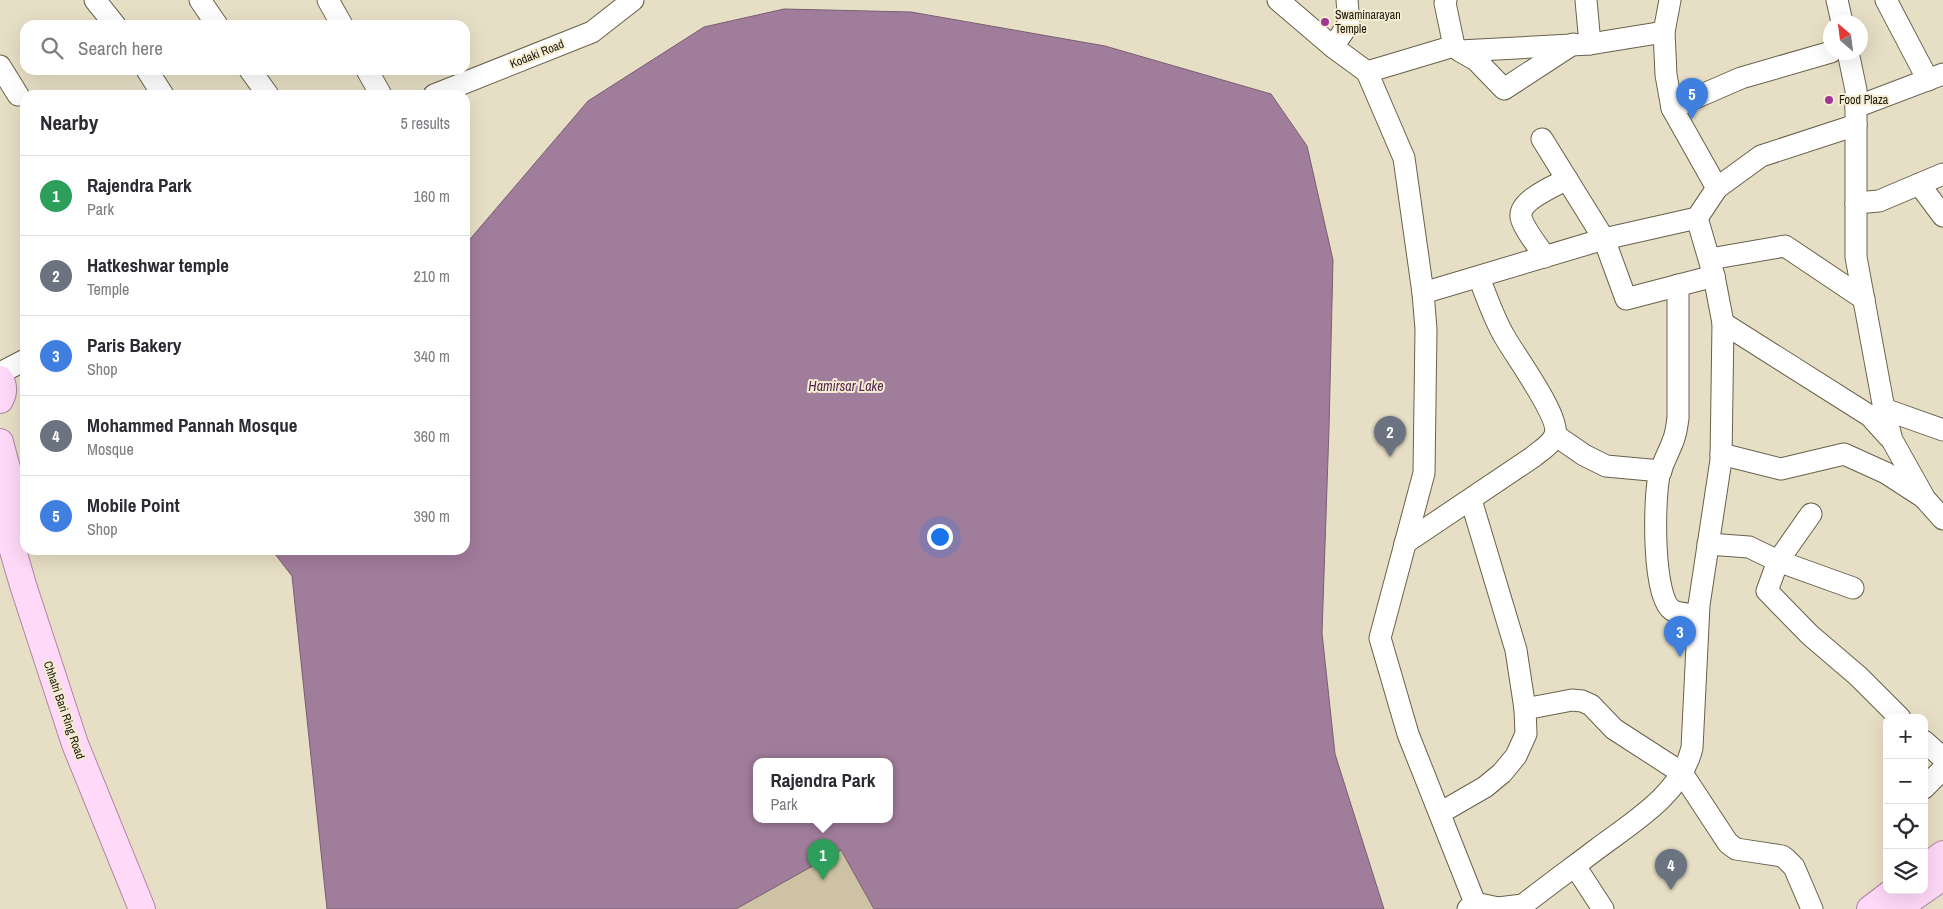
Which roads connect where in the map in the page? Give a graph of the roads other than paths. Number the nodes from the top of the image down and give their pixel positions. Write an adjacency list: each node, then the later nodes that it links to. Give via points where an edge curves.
1 (95, 0): 13 (street)
2 (200, 0): 14 (street)
3 (328, 0): 15 (street)
4 (634, 0): 31 (street, Kodaki Road, via 592,32)
5 (1278, 0): 18 (street)
6 (1347, 0): 18 (street, via 1349,22)
7 (1446, 0): 19 (street)
8 (1586, 0): 17 (street)
9 (1670, 0): 16 (street)
10 (1837, 0): 12 (street)
11 (1886, 0): 27 (street)
12 (1840, 15)
13 (112, 20)
14 (214, 20)
15 (339, 20)
16 (1664, 32): 17 (street); 33 (street, via 1666,76)
17 (1582, 44): 19 (street); 19 (street, via 1504,89 1476,60)
18 (1334, 47): 23 (street)
19 (1457, 48): 23 (street)
20 (1823, 54): 33 (street, via 1741,78)
21 (1850, 60): 34 (street, via 1856,90)
22 (0, 66): 32 (street)
23 (1367, 72): 48 (street, via 1404,158)
24 (150, 75): 28 (street)
25 (254, 75): 29 (street)
26 (370, 75): 30 (street)
27 (1936, 77): 34 (street)
28 (160, 90)
29 (264, 90)
30 (378, 90)
31 (447, 90)
32 (18, 95)
33 (1672, 108): 39 (street)
34 (1856, 116): 39 (street, via 1761,156); 40 (street)
35 (1542, 139): 37 (street)
36 (1943, 174): 38 (street)
37 (1567, 179): 43 (street); 44 (street, via 1534,197 1522,210 1523,221)
38 (1919, 184): 40 (street, via 1878,201); 41 (street)
39 (1717, 188): 42 (street)
40 (1856, 203): 49 (street, via 1856,257)
41 (1943, 216)
42 (1697, 218): 43 (street); 45 (street)
43 (1604, 239): 44 (street); 47 (street, via 1626,299)
44 (1545, 257): 46 (street)
45 (1712, 268): 47 (street); 49 (street, via 1785,246); 50 (street)
46 (1480, 277): 48 (street); 56 (street, via 1503,334 1553,417)
47 (1678, 285): 60 (street, via 1678,418)
48 (1423, 293): 67 (street, via 1426,329 1424,473)
49 (1864, 299): 54 (street)
50 (1723, 323): 57 (street, via 1870,416); 59 (street)
51 (20, 365): 53 (street)
52 (20, 372): 53 (street)
53 (1, 384)
54 (1884, 409): 55 (street); 57 (street)
55 (1943, 430)
56 (1555, 435): 60 (street, via 1606,466); 62 (street, via 1533,457)
57 (1892, 440): 61 (street)
58 (0, 442): 65 (main road)
59 (1721, 454): 61 (street, via 1781,469 1844,454 1886,474); 68 (street)
60 (1661, 471): 72 (street, via 1655,533 1664,598 1671,610)
61 (1925, 499): 66 (street)
62 (1471, 500): 67 (street); 73 (street, via 1516,650)
63 (0, 506): 87 (main road, Chhatri Bari Ring Road, via 75,744)
64 (1811, 514): 70 (street)
65 (20, 516)
66 (1943, 520)
67 (1406, 543): 80 (street, via 1380,638 1408,734)
68 (1708, 544): 70 (street, via 1749,548); 72 (street)
69 (30, 555): 88 (main road, Chhatri Bari Ring Road, via 90,738)
70 (1778, 562): 71 (street); 74 (street, via 1768,591 1810,635)
71 (1853, 588)
72 (1698, 615): 78 (street, via 1692,748)
73 (1525, 708): 78 (street, via 1582,701 1614,729); 80 (street, via 1526,734 1516,756 1502,774)
74 (1896, 714)
75 (1928, 744): 76 (street)
76 (1943, 758)
77 (1943, 769): 79 (street)
78 (1682, 773): 83 (street, via 1652,808); 90 (street, via 1728,843 1736,848 1782,856 1791,862)
79 (1928, 784)
80 (1440, 813): 86 (street)
81 (1943, 854): 82 (main road)
82 (1928, 865)
83 (1575, 866): 86 (street, via 1523,905 1498,908); 89 (street)
84 (1943, 877): 92 (main road)
85 (1890, 894): 91 (main road)
86 (1471, 906)
87 (142, 909)
88 (158, 909)
89 (1603, 909)
90 (1812, 909)
91 (1870, 909)
92 (1897, 909)

